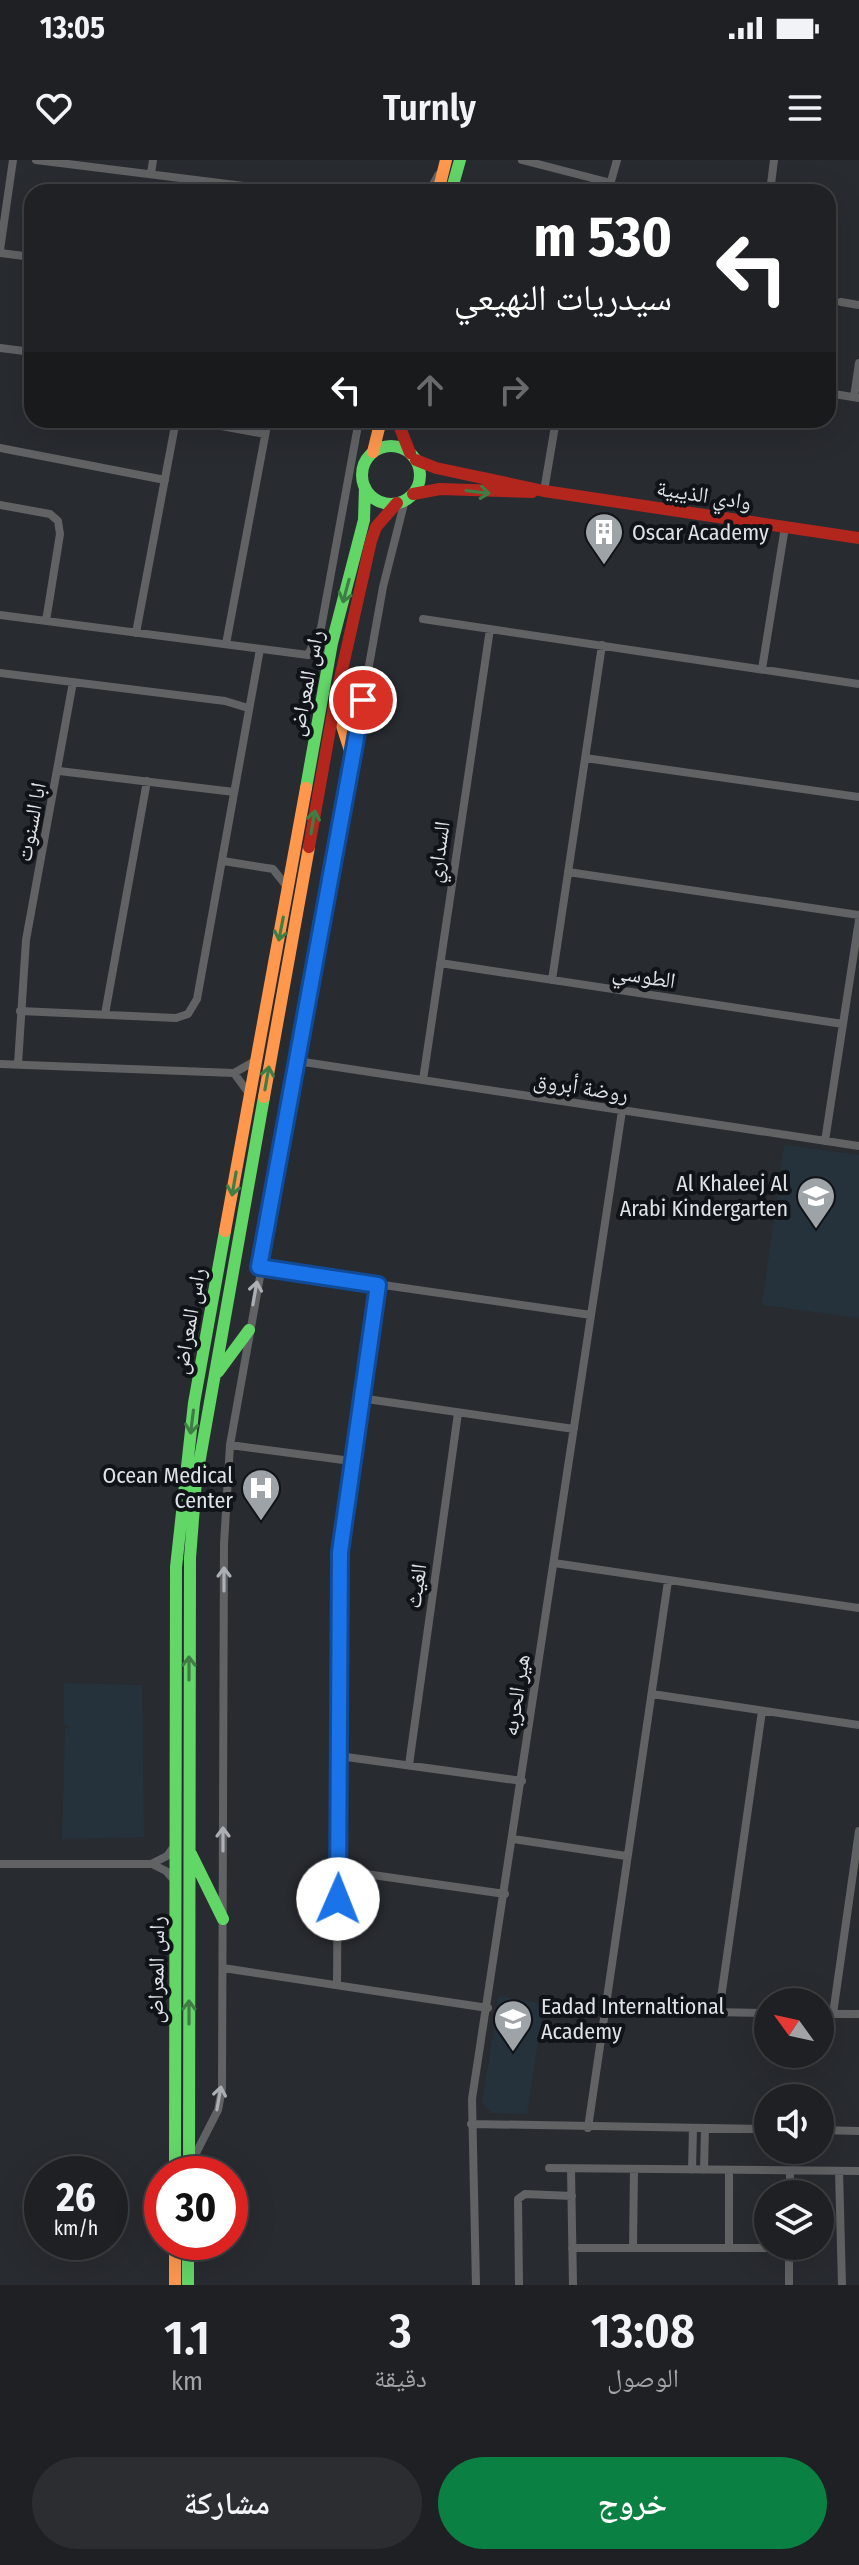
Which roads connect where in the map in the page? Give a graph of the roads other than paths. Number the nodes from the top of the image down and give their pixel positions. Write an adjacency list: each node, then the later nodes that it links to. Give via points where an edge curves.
1 (13, 160): 17 (street)
2 (36, 160): 9 (street)
3 (153, 160): 9 (street)
4 (445, 160): 11 (street); 12 (street)
5 (460, 160): 13 (street)
6 (522, 160): 14 (street)
7 (617, 160): 15 (street)
8 (774, 160): 16 (street)
9 (151, 174): 10 (street)
10 (223, 184)
11 (433, 184)
12 (440, 184)
13 (453, 184)
14 (597, 184)
15 (611, 184)
16 (771, 184)
17 (0, 252): 18 (street)
18 (24, 256)
19 (841, 302): 20 (street)
20 (859, 305)
21 (0, 348): 22 (street)
22 (24, 351)
23 (859, 363): 25 (street)
24 (836, 394): 25 (street)
25 (856, 397)
26 (175, 428): 37 (street)
27 (232, 428): 33 (street)
28 (266, 428): 33 (street)
29 (358, 428): 53 (street, راس المعراض, via 321,628)
30 (379, 428): 35 (street)
31 (401, 428): 36 (street)
32 (555, 428): 39 (street)
33 (265, 434): 50 (street)
34 (0, 448): 37 (street)
35 (373, 452): 36 (street, via 396,446); 38 (street, via 363,468)
36 (413, 456): 39 (street, وادي الذيبية, via 436,468); 40 (street, via 420,477)
37 (165, 480): 48 (street)
38 (365, 487): 40 (street, via 378,501); 49 (street, راس المعراض, one-way to 49, via 364,520)
39 (544, 491): 40 (street, وادي الذيبية, one-way to 39, via 445,488 498,495); 42 (street, وادي الذيبية)
40 (405, 499): 59 (street, راس المعراض, via 376,527 371,541); 61 (street, راس المعراض)
41 (0, 505): 46 (street, via 50,514 58,521)
42 (785, 527): 43 (street, وادي الذيبية); 54 (street)
43 (859, 538)
44 (0, 615): 46 (street)
45 (423, 619): 47 (street)
46 (46, 621): 48 (street)
47 (490, 629): 51 (street); 73 (street, السداري)
48 (136, 633): 50 (street)
49 (332, 643): 53 (street); 56 (street, راس المعراض)
50 (226, 644): 52 (street)
51 (602, 645): 54 (street); 62 (street)
52 (260, 649): 53 (street); 60 (street)
53 (308, 655): 56 (street)
54 (762, 669): 58 (street)
55 (0, 673): 57 (street)
56 (326, 677): 67 (street, راس المعراض)
57 (73, 682): 60 (street); 63 (street, ابا السنوت)
58 (859, 684)
59 (335, 701): 61 (street); 92 (street, راس المعراض, one-way to 59)
60 (248, 708): 65 (street)
61 (352, 757): 79 (street, راس المعراض)
62 (585, 758): 66 (street); 70 (street)
63 (59, 771): 64 (street); 75 (street, ابا السنوت, via 26,940)
64 (147, 781): 65 (street); 76 (street)
65 (234, 792): 68 (street)
66 (859, 797)
67 (295, 853): 69 (street); 71 (street, راس المعراض)
68 (223, 861): 69 (street); 76 (street, via 197,999 188,1014)
69 (273, 869): 71 (street)
70 (568, 872): 72 (street); 74 (street)
71 (289, 889): 78 (street, راس المعراض, one-way to 78)
72 (859, 917): 77 (street)
73 (440, 963): 74 (street, الطوسي); 83 (street, السداري)
74 (552, 980): 77 (street, الطوسي)
75 (20, 1011): 76 (street); 81 (street, ابا السنوت)
76 (105, 1014)
77 (843, 1024): 86 (street)
78 (257, 1058): 82 (street); 84 (street, راس المعراض)
79 (297, 1061): 83 (street, روضة أبروق); 88 (street, راس المعراض)
80 (0, 1064): 81 (street)
81 (18, 1064): 82 (street)
82 (234, 1073): 84 (street)
83 (423, 1080): 85 (street, روضة أبروق)
84 (250, 1095): 109 (street, راس المعراض, one-way to 109, via 182,1495 176,1567)
85 (622, 1111): 86 (street, روضة أبروق); 90 (street, هير الحربه)
86 (825, 1141): 87 (street, روضة أبروق)
87 (859, 1146)
88 (259, 1267): 89 (street); 91 (street, راس المعراض, one-way to 88)
89 (378, 1285): 90 (street); 93 (street)
90 (591, 1315): 95 (street, هير الحربه)
91 (249, 1330): 92 (street); 96 (street, راس المعراض)
92 (212, 1382): 109 (street, راس المعراض, one-way to 92, via 190,1558)
93 (360, 1398): 94 (street); 97 (street)
94 (458, 1413): 95 (street); 105 (street, الغيث)
95 (574, 1429): 98 (street, هير الحربه)
96 (230, 1445): 97 (street); 116 (street, راس المعراض, one-way to 96, via 224,1544)
97 (351, 1461): 104 (street, via 340,1552)
98 (554, 1563): 99 (street); 106 (street, هير الحربه)
99 (668, 1581): 100 (street); 101 (street)
100 (859, 1608)
101 (652, 1694): 102 (street); 110 (street)
102 (762, 1711): 103 (street); 122 (street)
103 (859, 1725)
104 (339, 1756): 105 (street); 113 (street)
105 (409, 1765): 106 (street)
106 (522, 1781): 108 (street, هير الحربه)
107 (859, 1831): 119 (street)
108 (513, 1839): 110 (street); 115 (street, هير الحربه)
109 (183, 1844): 112 (street); 114 (street, راس المعراض); 116 (street); 134 (street, راس المعراض, one-way to 109)
110 (626, 1856): 121 (street)
111 (0, 1864): 112 (street)
112 (151, 1864): 114 (street)
113 (338, 1870): 115 (street); 118 (street)
114 (176, 1883): 133 (street, راس المعراض)
115 (505, 1894): 120 (street, هير الحربه)
116 (223, 1919): 117 (street, راس المعراض)
117 (223, 1968): 118 (street); 135 (street, راس المعراض, one-way to 117, via 221,2100)
118 (337, 1985): 120 (street)
119 (834, 2007)
120 (488, 2008): 126 (street, هير الحربه)
121 (605, 2010): 122 (street); 127 (street)
122 (719, 2012): 123 (street)
123 (754, 2013)
124 (834, 2014): 125 (street)
125 (859, 2014)
126 (471, 2124): 127 (street); 156 (street, هير الحربه)
127 (588, 2128): 128 (street)
128 (693, 2128): 129 (street); 139 (street)
129 (705, 2128): 130 (street); 140 (street)
130 (754, 2129)
131 (834, 2130): 132 (street)
132 (859, 2131)
133 (175, 2156)
134 (189, 2156)
135 (196, 2156)
136 (549, 2168): 137 (street)
137 (571, 2169): 138 (street); 146 (street)
138 (634, 2169): 139 (street); 147 (street)
139 (692, 2170): 140 (street)
140 (704, 2170): 141 (street)
141 (729, 2170): 142 (street); 149 (street)
142 (790, 2171): 143 (street); 145 (street)
143 (839, 2171): 144 (street); 160 (street)
144 (859, 2171)
145 (790, 2180)
146 (572, 2196): 148 (street); 157 (street, via 525,2194 518,2199)
147 (633, 2247): 148 (street); 149 (street)
148 (572, 2248): 158 (street)
149 (729, 2248): 150 (street)
150 (754, 2248)
151 (175, 2260): 154 (street)
152 (188, 2260): 155 (street)
153 (789, 2260): 159 (street)
154 (175, 2285)
155 (188, 2285)
156 (476, 2285)
157 (519, 2285)
158 (573, 2285)
159 (789, 2285)
160 (842, 2285)

